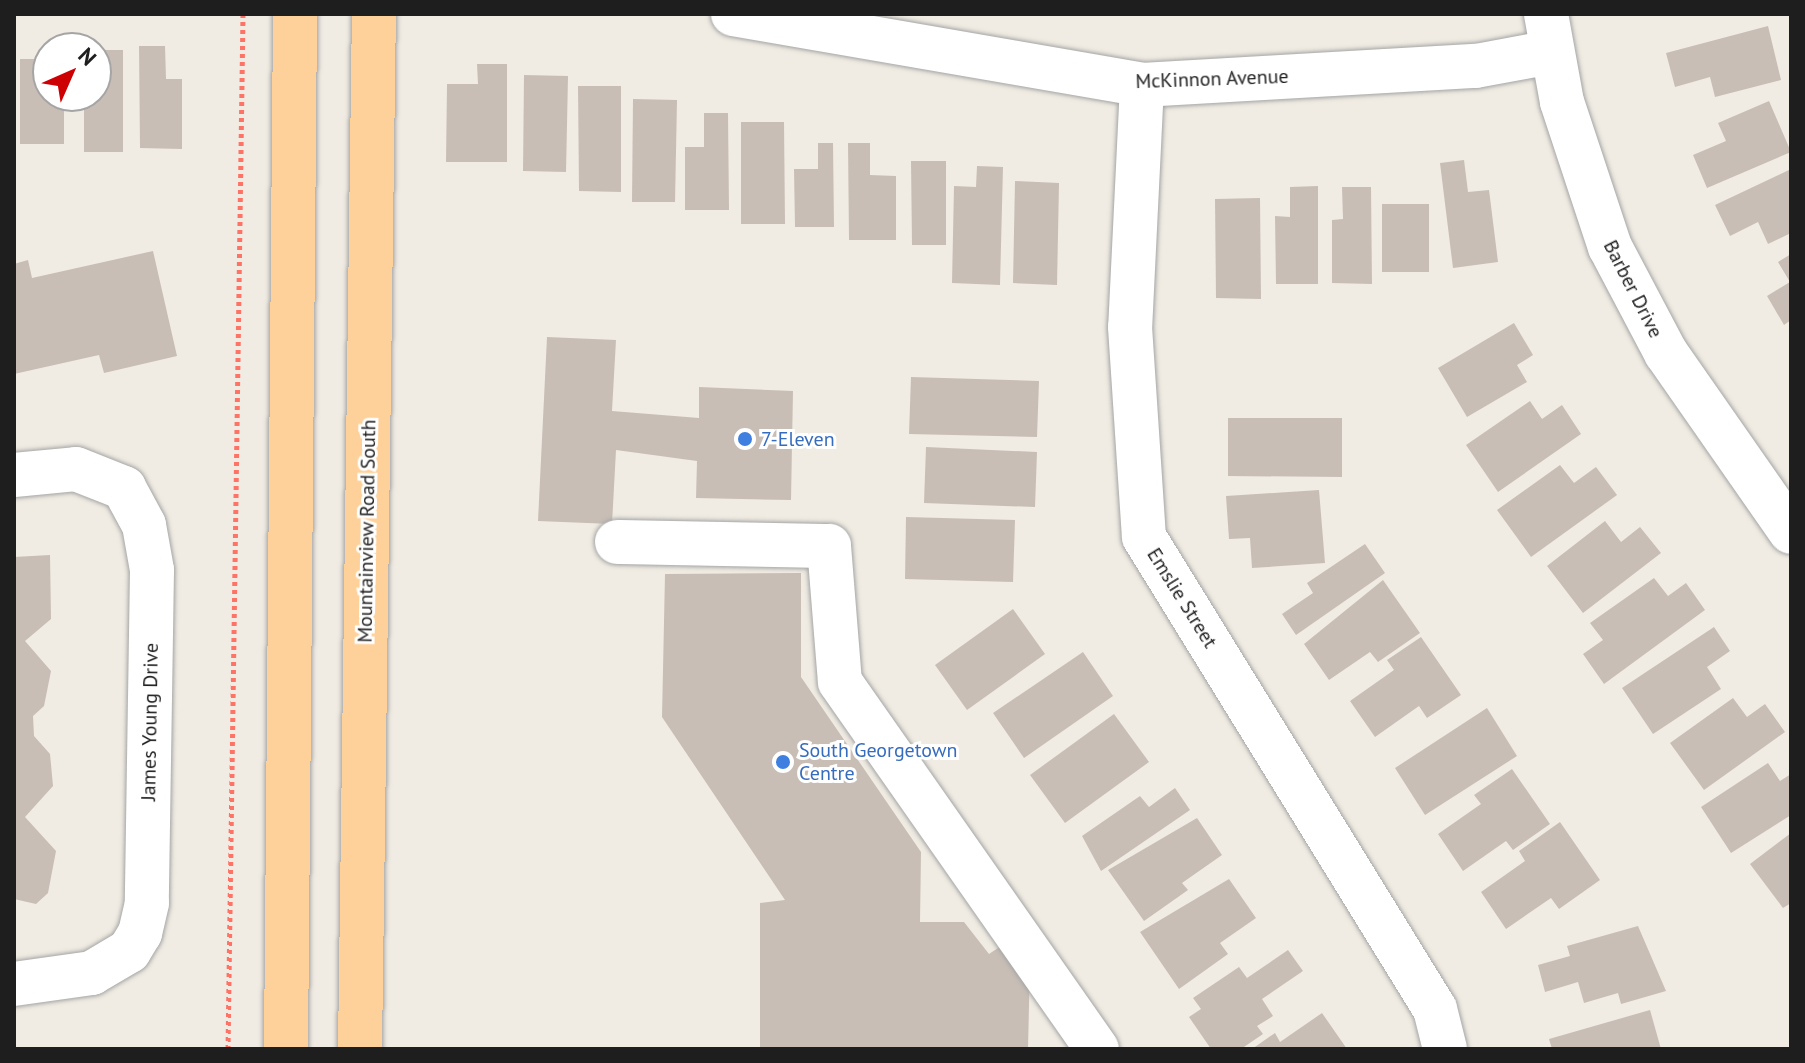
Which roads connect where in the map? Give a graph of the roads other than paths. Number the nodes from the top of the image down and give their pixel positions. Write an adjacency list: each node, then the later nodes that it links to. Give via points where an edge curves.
1 (295, 14): 10 (main road)
2 (374, 14): 11 (main road, Mountainview Road South)
3 (733, 14): 5 (street, McKinnon Avenue)
4 (1548, 33): 5 (street, McKinnon Avenue, via 1476,66); 7 (street, Barber Drive, via 1594,208 1635,300)
5 (1142, 85): 13 (street, Emslie Street, via 1130,327 1144,537 1435,1009)
6 (14, 475): 9 (street, James Young Drive, via 76,469 124,488 144,525 152,570 147,903 140,933 129,951 92,973)
7 (1791, 532)
8 (617, 542): 12 (street, via 829,546 840,682)
9 (14, 984)
10 (286, 1049)
11 (360, 1049)
12 (1097, 1049)
13 (1445, 1049)

